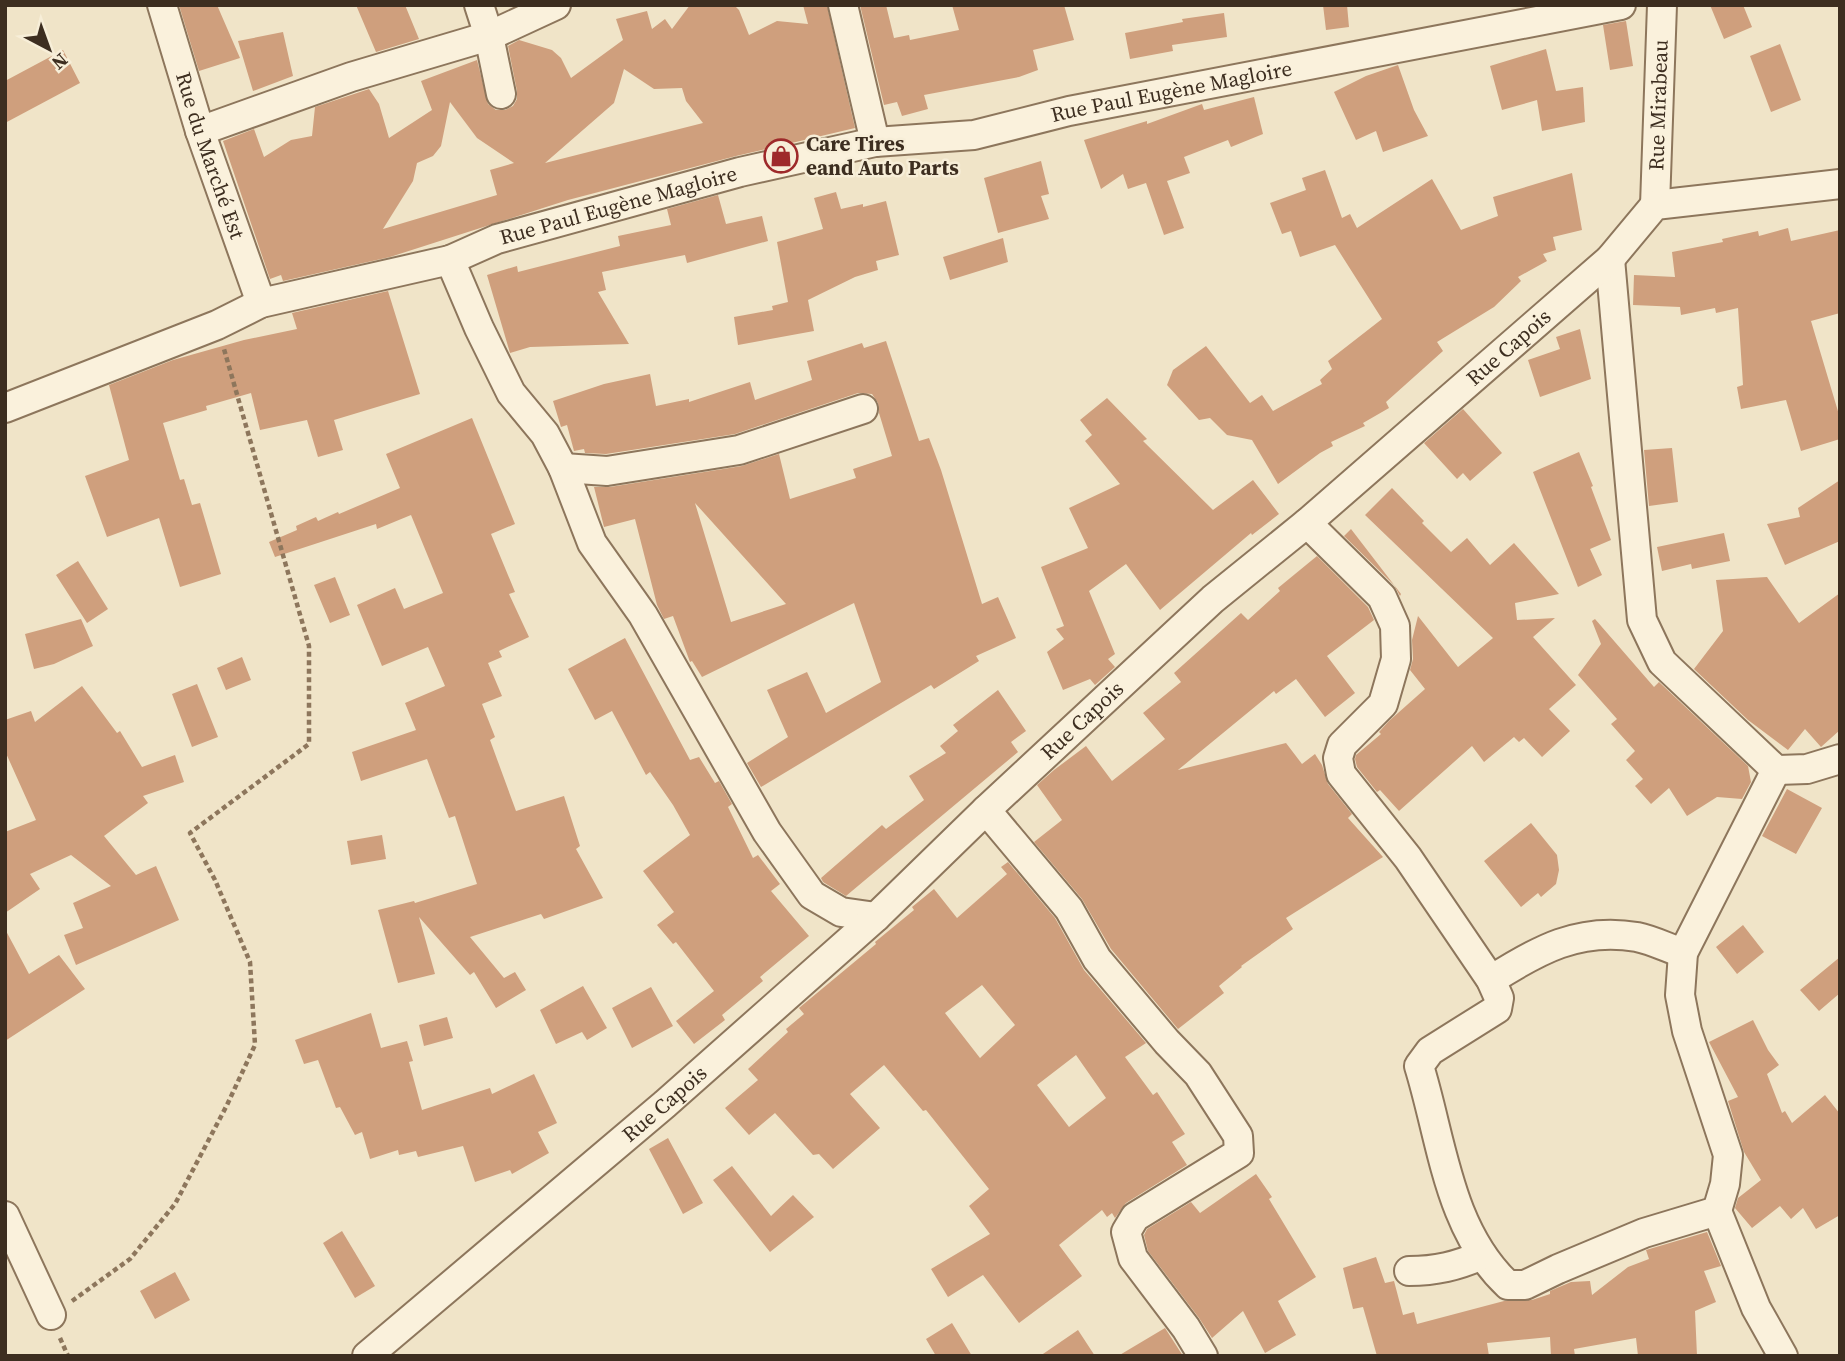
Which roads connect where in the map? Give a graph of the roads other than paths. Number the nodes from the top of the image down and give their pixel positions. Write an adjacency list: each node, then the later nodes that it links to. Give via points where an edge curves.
1 (162, 5): 9 (street, Rue du Marché Est)
2 (479, 5): 7 (street)
3 (556, 5): 7 (street)
4 (843, 5): 10 (street)
5 (1621, 5): 10 (street, Rue Paul Eugène Magloire, via 1069,111 974,135)
6 (1662, 5): 12 (street, Rue Mirabeau)
7 (489, 36): 8 (street); 9 (street, via 351,77)
8 (501, 94)
9 (200, 131): 15 (street, Rue du Marché Est)
10 (875, 142): 14 (street, Rue Paul Eugène Magloire, via 721,177 497,239)
11 (1840, 184): 12 (street)
12 (1655, 205): 13 (street, Rue Capois)
13 (1610, 259): 19 (street, Rue Capois); 21 (street, via 1642,620 1662,662)
14 (450, 260): 15 (street, Rue Paul Eugène Magloire); 18 (street, via 511,393 544,434)
15 (261, 303): 16 (street, Rue Paul Eugène Magloire, via 217,325)
16 (5, 408)
17 (863, 409): 18 (street, via 739,450 607,471)
18 (563, 468): 23 (street, via 593,543 643,615 789,864 812,895 841,912)
19 (1307, 523): 22 (street, Rue Capois, via 1213,599); 25 (street, via 1382,597 1395,626 1396,659 1383,704 1342,745 1338,758 1341,774 1408,858)
20 (1840, 759): 21 (street, via 1807,769)
21 (1776, 770): 24 (street)
22 (986, 810): 23 (street, Rue Capois); 32 (street, via 1069,908 1097,959 1198,1074 1238,1136 1239,1153 1135,1217 1126,1232 1133,1258)
23 (876, 918): 31 (street, Rue Capois, via 655,1113)
24 (1683, 953): 25 (street, via 1637,937 1572,938 1534,953); 26 (street, via 1680,995 1687,1031 1728,1155)
25 (1491, 980): 28 (street, via 1499,998 1497,1009 1430,1051 1419,1066 1439,1148 1462,1216)
26 (1717, 1211): 28 (street, via 1644,1233 1525,1285 1508,1285); 33 (street, via 1756,1308)
27 (5, 1216): 30 (street)
28 (1482, 1255): 29 (street, via 1459,1266)
29 (1409, 1271)
30 (51, 1315)
31 (367, 1356)
32 (1203, 1356)
33 (1783, 1356)

